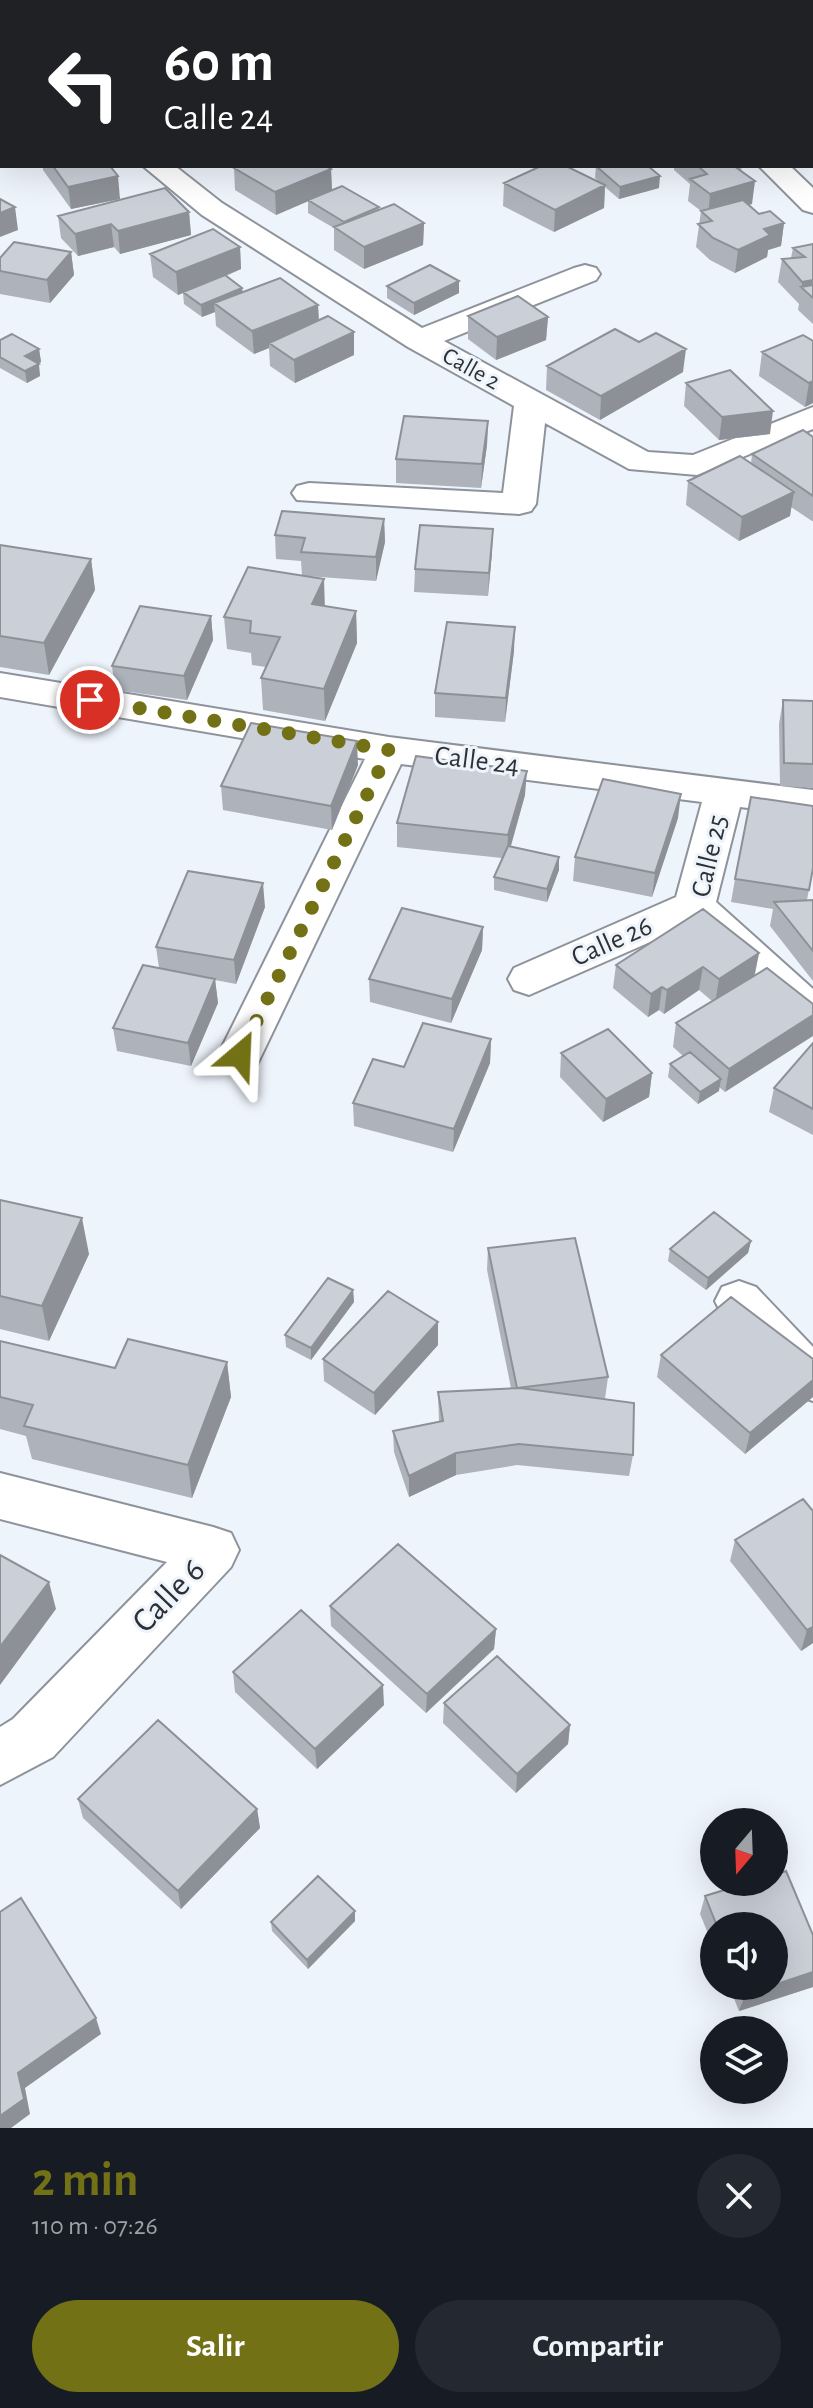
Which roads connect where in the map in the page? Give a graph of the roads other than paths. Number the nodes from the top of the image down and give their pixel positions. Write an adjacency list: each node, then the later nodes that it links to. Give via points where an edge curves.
1 (160, 168): 5 (street, Calle 2, via 212,209)
2 (775, 168): 3 (street)
3 (813, 204)
4 (585, 274): 5 (street)
5 (419, 340): 6 (street, Calle 2)
6 (531, 403): 7 (street, Calle 2, via 641,462 697,465); 8 (street, via 519,504)
7 (813, 417)
8 (309, 493)
9 (0, 685): 10 (street, Calle 24)
10 (389, 750): 11 (street, Calle 24); 16 (street)
11 (725, 791): 12 (street, Calle 24); 13 (street, Calle 25)
12 (813, 803)
13 (694, 906): 14 (street, Calle 26); 15 (street, Calle 25)
14 (529, 979)
15 (813, 1014)
16 (240, 1055)
17 (739, 1301): 18 (street)
18 (813, 1380)
19 (0, 1496): 20 (street, Calle 6, via 213,1550 33,1738)
20 (0, 1758)

